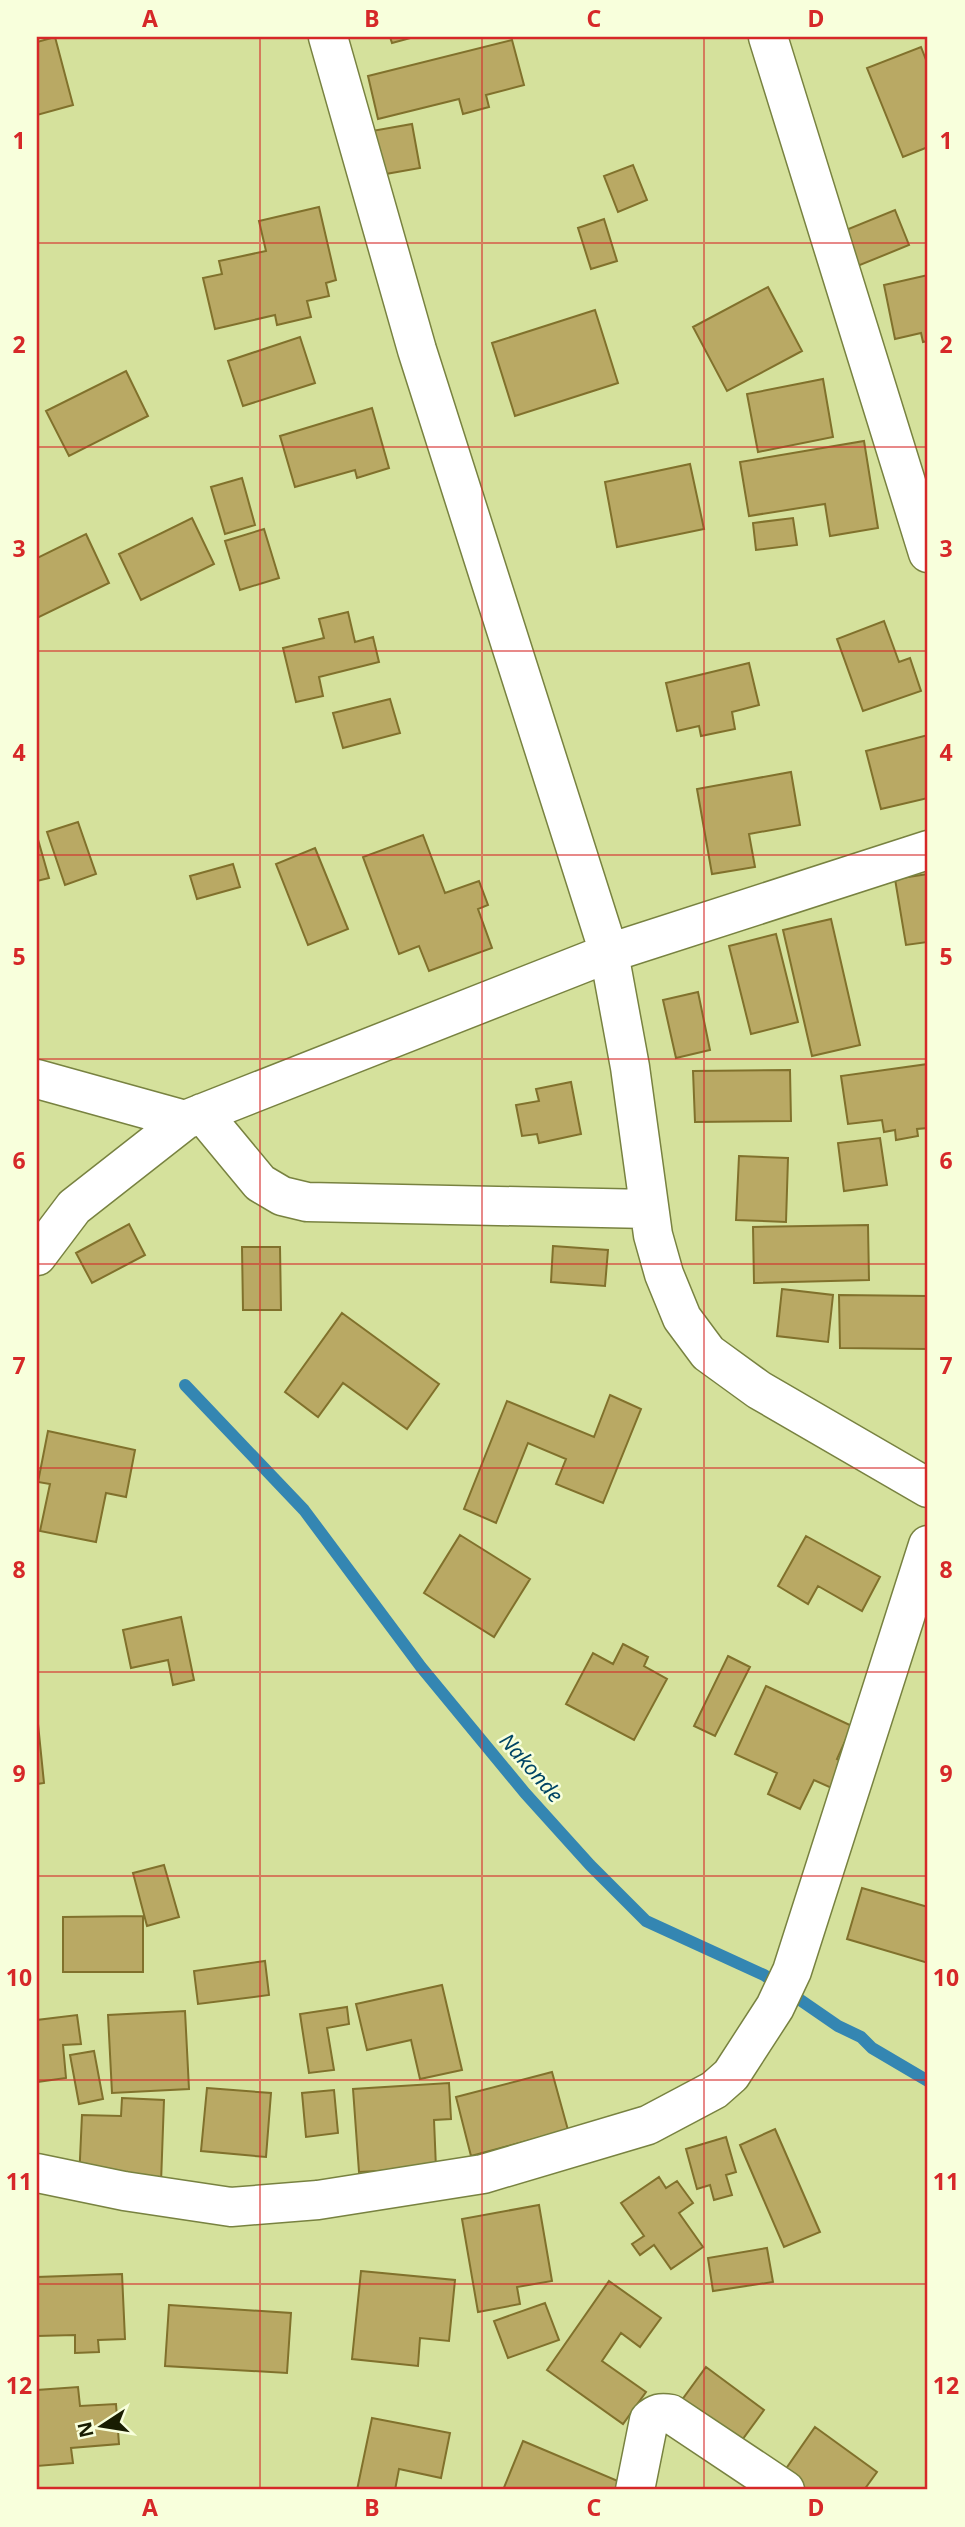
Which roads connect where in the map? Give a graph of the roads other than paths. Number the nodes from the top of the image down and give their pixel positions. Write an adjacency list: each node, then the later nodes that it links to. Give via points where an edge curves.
1 (328, 37): 5 (street, via 417,350)
2 (768, 37): 3 (street)
3 (928, 553)
4 (928, 850): 5 (street)
5 (609, 953): 7 (street); 8 (street)
6 (37, 1079): 7 (street)
7 (193, 1117): 8 (street, via 260,1183 282,1196 307,1202); 9 (street, via 74,1207)
8 (649, 1209): 10 (street, via 664,1274 682,1318 708,1353 759,1390)
9 (37, 1256)
10 (928, 1488)
11 (928, 1545): 12 (street, via 792,1971 775,2007 731,2075 714,2090 648,2125 484,2175 318,2200 231,2207)
12 (37, 2173)
13 (635, 2490): 14 (street, via 649,2420 663,2412)
14 (785, 2490)

